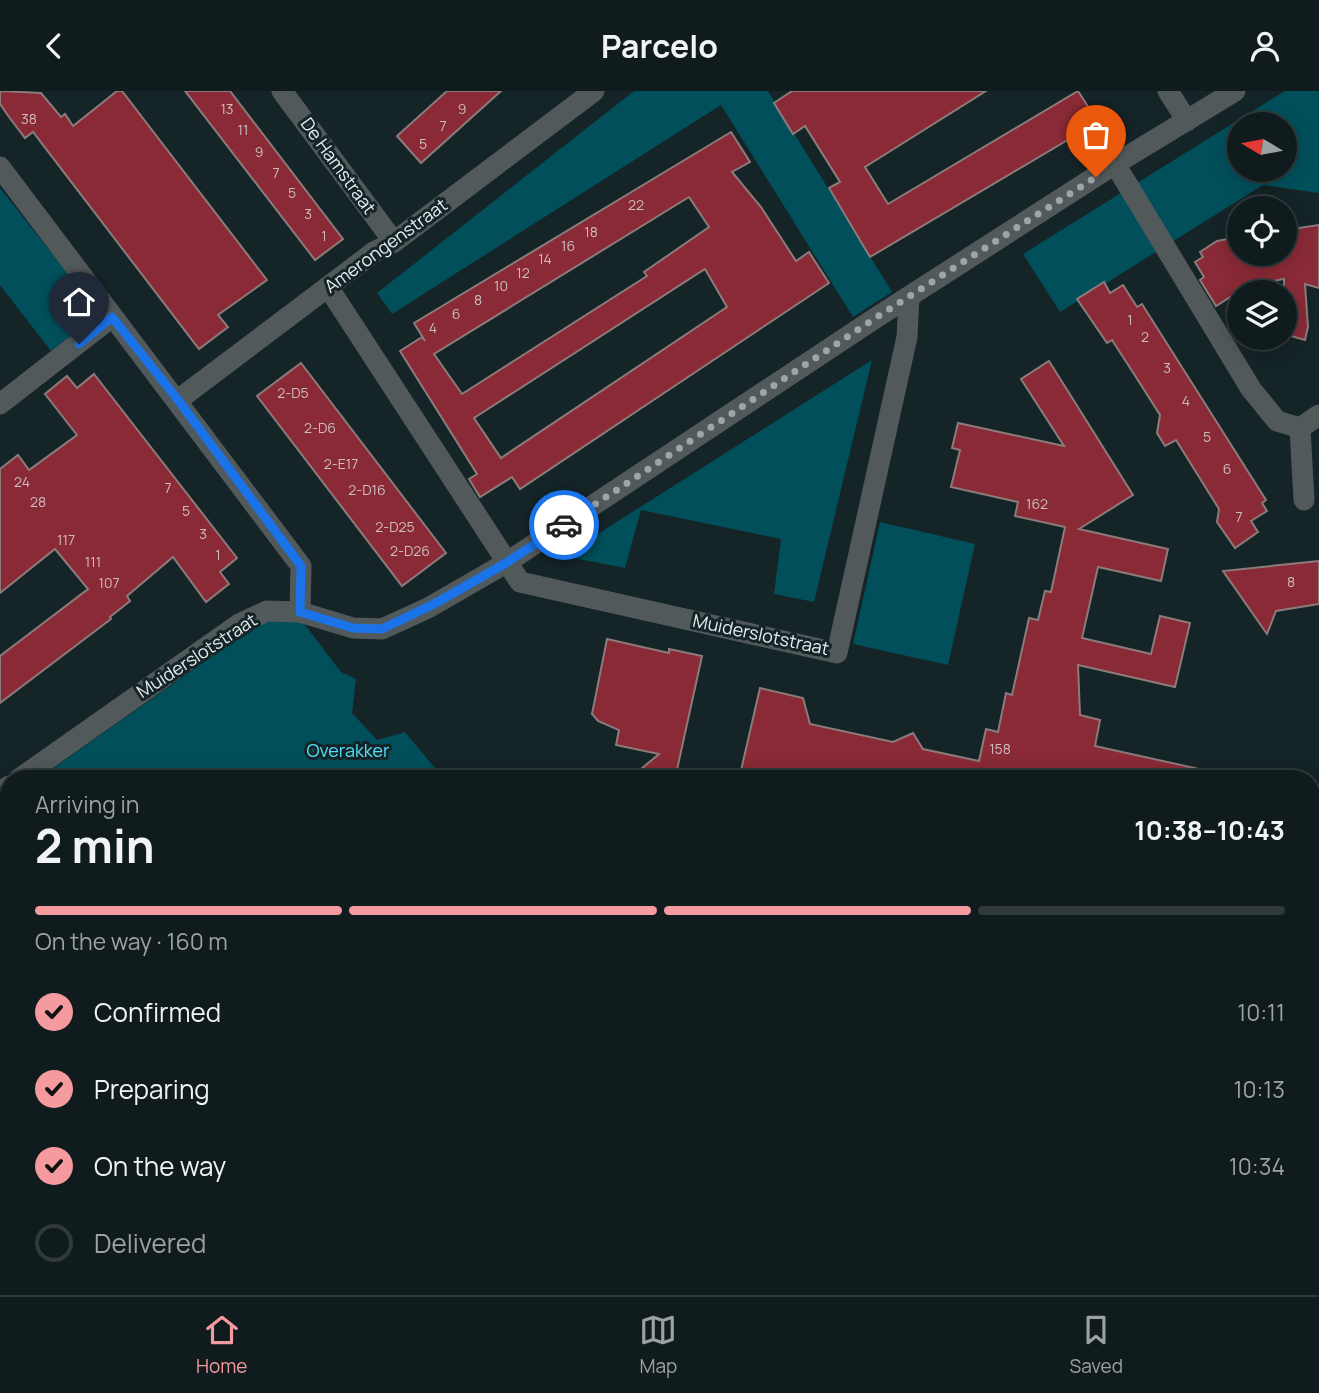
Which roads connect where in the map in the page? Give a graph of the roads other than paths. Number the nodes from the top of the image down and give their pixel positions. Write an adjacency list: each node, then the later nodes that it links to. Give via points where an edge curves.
1 (282, 91): 8 (street, De Hamstraat)
2 (594, 91): 8 (street, Amerongenstraat)
3 (1168, 91): 5 (street)
4 (1235, 91): 5 (street, Muiderslotstraat)
5 (1187, 121): 6 (street, Muiderslotstraat)
6 (1115, 164): 10 (street, Muiderslotstraat); 15 (street, via 1251,389 1277,421)
7 (0, 167): 11 (street)
8 (394, 242): 9 (street, Amerongenstraat)
9 (328, 287): 12 (street, Amerongenstraat); 17 (street, Muiderslotstraat)
10 (909, 297): 17 (street, Muiderslotstraat); 17 (street, Muiderslotstraat, via 907,337 837,653 520,582)
11 (112, 317): 12 (street); 13 (street)
12 (178, 400): 18 (street, via 301,566)
13 (0, 404)
14 (1319, 415): 15 (street)
15 (1300, 428): 16 (street)
16 (1304, 500)
17 (506, 563): 18 (street, Muiderslotstraat, via 382,629 353,628)
18 (300, 612): 19 (street, Muiderslotstraat, via 267,611 239,624)
19 (32, 770)

